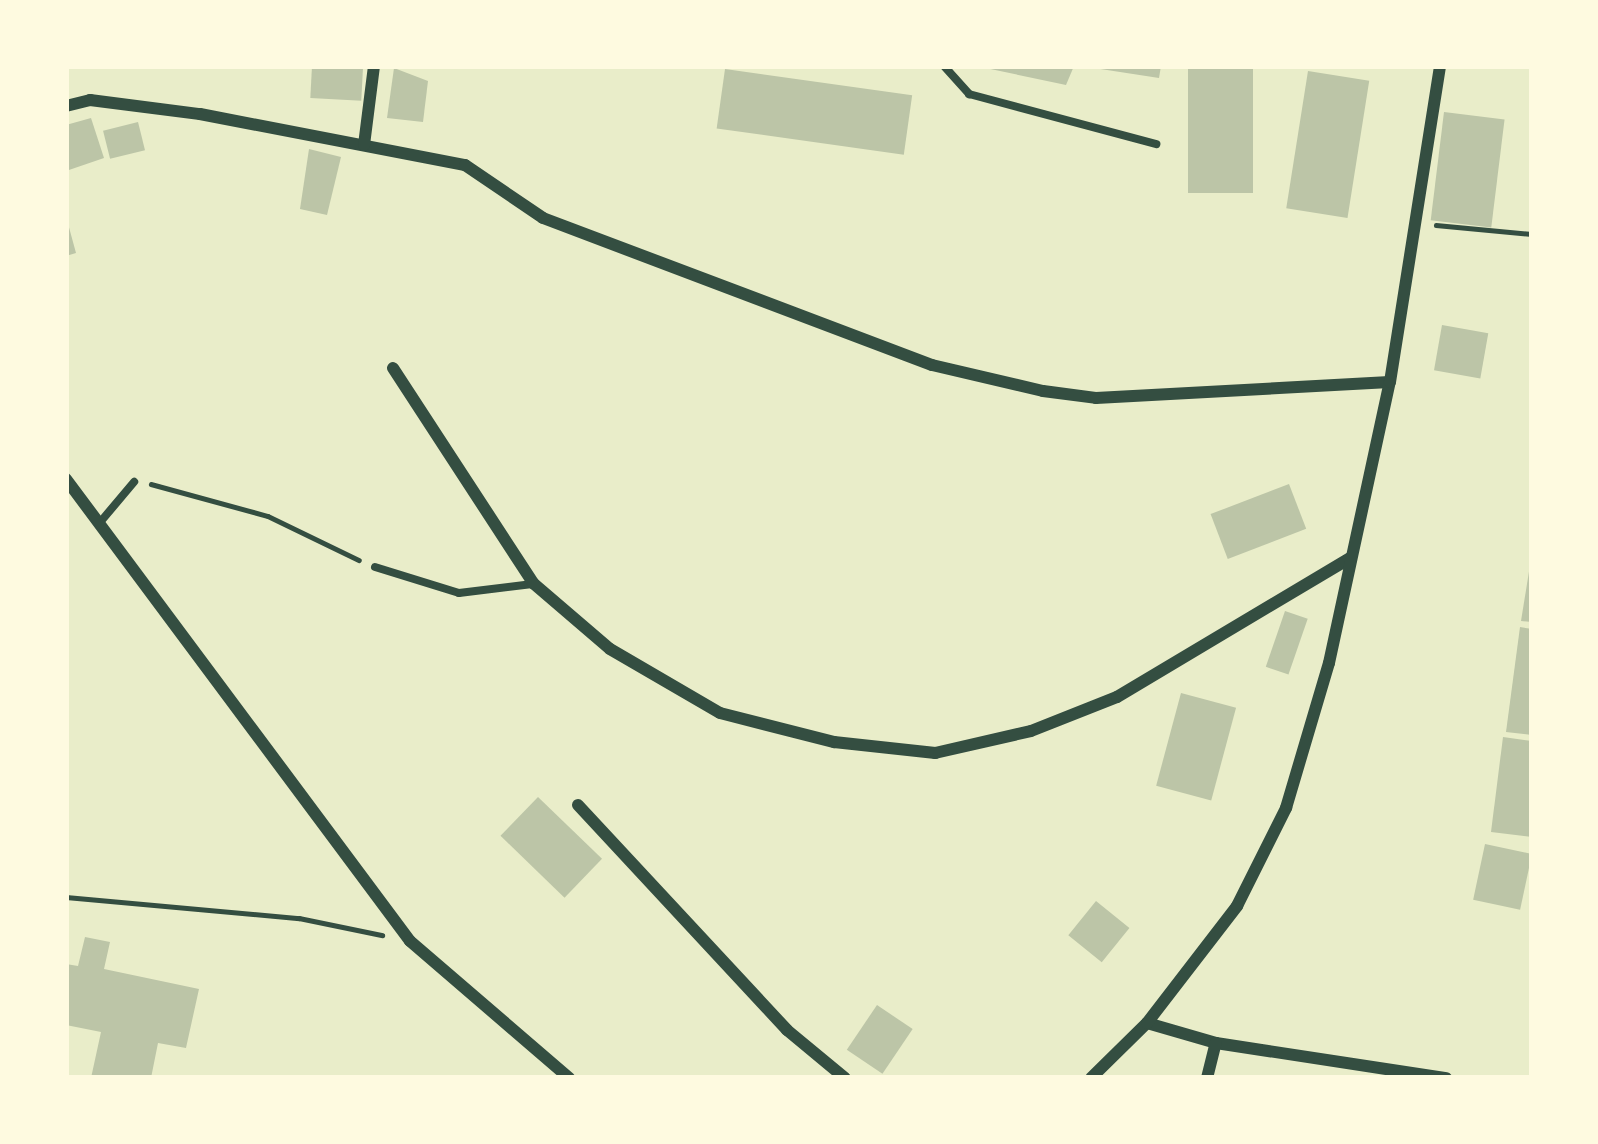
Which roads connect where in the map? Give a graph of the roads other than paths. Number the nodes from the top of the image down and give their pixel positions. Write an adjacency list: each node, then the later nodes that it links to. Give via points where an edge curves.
1 (374, 66): 5 (street)
2 (944, 66): 6 (lane, via 969,94)
3 (1440, 66): 8 (street)
4 (66, 106): 5 (street, via 90,100 200,114)
5 (364, 145): 8 (street, via 465,165 543,218 932,365 1043,391 1096,398)
6 (1156, 145)
7 (393, 368): 14 (street)
8 (1390, 382): 12 (street)
9 (66, 479): 11 (street)
10 (134, 482): 11 (lane)
11 (102, 520): 18 (street, via 410,941)
12 (1350, 558): 14 (street, via 1117,697 1031,731 935,752 834,742 720,713 610,649); 16 (street, via 1286,808 1237,906)
13 (375, 567): 14 (lane, via 459,593)
14 (533, 583)
15 (578, 805): 19 (street, via 787,1030)
16 (1148, 1023): 17 (street); 20 (street)
17 (1216, 1043): 21 (street); 22 (street)
18 (569, 1078)
19 (845, 1078)
20 (1091, 1078)
21 (1208, 1078)
22 (1446, 1078)

